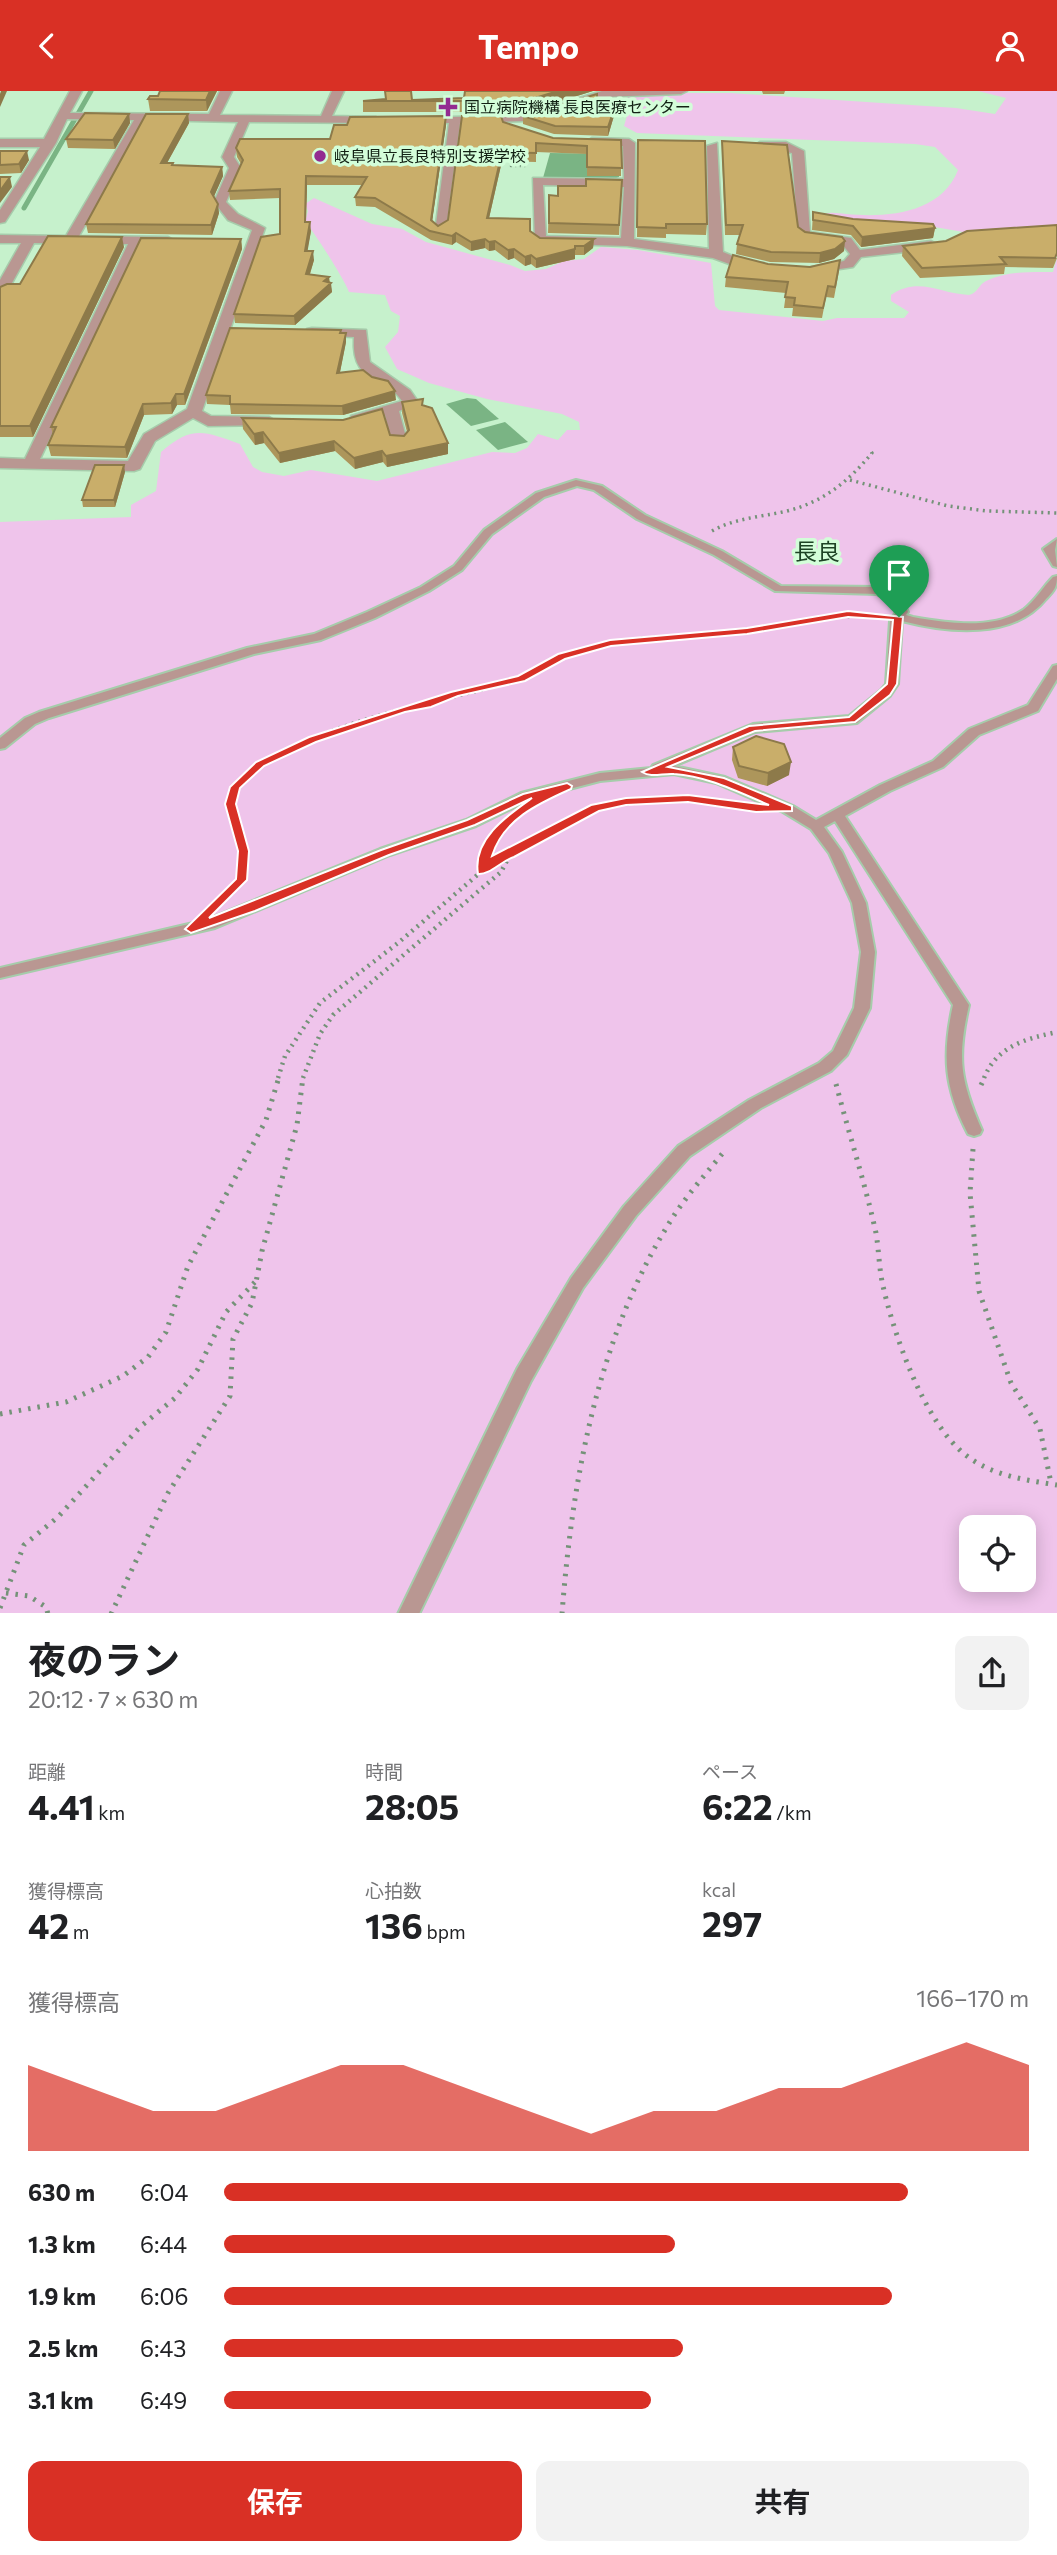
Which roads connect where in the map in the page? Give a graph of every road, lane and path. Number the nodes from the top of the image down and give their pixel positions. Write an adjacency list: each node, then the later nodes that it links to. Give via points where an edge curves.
1 (76, 91): 5 (street)
2 (226, 91): 7 (street)
3 (338, 91): 9 (street)
4 (681, 91): 13 (street, via 603,94)
5 (74, 116): 6 (street); 17 (street)
6 (142, 117): 7 (street); 26 (street)
7 (213, 118): 8 (street)
8 (245, 119): 9 (street); 38 (street, via 229,149 235,168 220,201 233,217 258,228 248,242 230,330)
9 (325, 120): 10 (street)
10 (393, 120)
11 (407, 120): 12 (street)
12 (455, 120): 13 (street); 23 (street)
13 (513, 124): 14 (street); 14 (path, via 511,166 526,166)
14 (536, 133)
15 (578, 141): 20 (street, via 634,143)
16 (0, 143): 17 (street)
17 (50, 143): 21 (street)
18 (713, 146): 31 (street)
19 (749, 146): 32 (street, via 786,146 798,151 804,235 846,241)
20 (629, 183): 29 (street); 29 (street, via 537,180 540,240)
21 (5, 206): 22 (street)
22 (0, 219)
23 (440, 229)
24 (0, 239): 25 (street)
25 (30, 239): 26 (street); 35 (street)
26 (70, 240): 27 (street)
27 (136, 241): 28 (street); 44 (street)
28 (189, 241)
29 (627, 242): 31 (street)
30 (944, 244): 32 (street)
31 (716, 254): 33 (street, via 743,265)
32 (857, 254): 34 (street, via 848,264)
33 (779, 268)
34 (803, 270)
35 (0, 292)
36 (292, 331): 37 (street, via 361,333 358,349 369,373 407,392 411,403)
37 (391, 409): 40 (street); 41 (street)
38 (194, 412): 39 (street, via 208,421); 44 (street, via 140,445 134,466)
39 (290, 422)
40 (344, 423)
41 (399, 441)
42 (870, 450): 45 (path)
43 (0, 463): 44 (street)
44 (30, 464)
45 (850, 480): 46 (path, via 948,506); 48 (path, via 805,506 714,529)
46 (1057, 513)
47 (1057, 542): 49 (lane, via 1049,549)
48 (705, 548): 51 (lane, via 779,589 867,589 890,595 898,602); 53 (lane, via 641,517 598,488 576,483 559,486 488,531 458,568 382,610 317,637 251,651 44,715 30,720)
49 (1057, 564)
50 (1057, 579): 51 (lane, via 1027,613 989,624 959,626)
51 (899, 617): 54 (lane, via 892,684 852,720 753,728); 61 (path, via 840,615 747,631 610,643 562,656 521,678 313,739 260,764 235,787 230,804 244,868 242,880)
52 (1057, 669): 56 (lane, via 1033,708 974,732 938,764)
53 (0, 745)
54 (647, 772): 58 (lane, via 674,770 720,780); 62 (lane, via 526,796 471,823 385,852 210,924)
55 (727, 802): 59 (path, via 663,799 595,808)
56 (837, 814): 58 (lane); 65 (lane, via 961,1005 951,1068)
57 (503, 824): 60 (path, via 492,837)
58 (816, 826): 64 (lane, via 835,852 859,903 868,952 862,1008 839,1055)
59 (510, 855): 60 (path, via 498,857); 67 (path, via 502,872 358,991 332,1015 320,1034 304,1069 297,1125)
60 (482, 871): 68 (path, via 312,1014 285,1056 266,1120 188,1266 166,1332 148,1357 123,1376 66,1402)
61 (224, 900)
62 (0, 973)
63 (1057, 1033): 65 (path, via 997,1053 981,1086)
64 (830, 1063): 69 (path, via 856,1150 883,1286 907,1364 932,1414 965,1455 991,1470); 74 (lane, via 755,1104 684,1151 630,1211 577,1283 524,1375)
65 (974, 1130): 69 (path, via 970,1193 979,1291 1011,1383 1040,1429)
66 (729, 1146): 75 (path, via 663,1233 619,1327 578,1478)
67 (256, 1281): 70 (path, via 226,1312 198,1369 174,1398 140,1427 58,1517 24,1545); 73 (path, via 252,1303 233,1339 230,1396 168,1493)
68 (0, 1414)
69 (1054, 1484)
70 (5, 1593): 71 (path); 72 (path, via 29,1596 47,1607)
71 (0, 1608)
72 (48, 1613)
73 (111, 1613)
74 (408, 1613)
75 (562, 1613)

